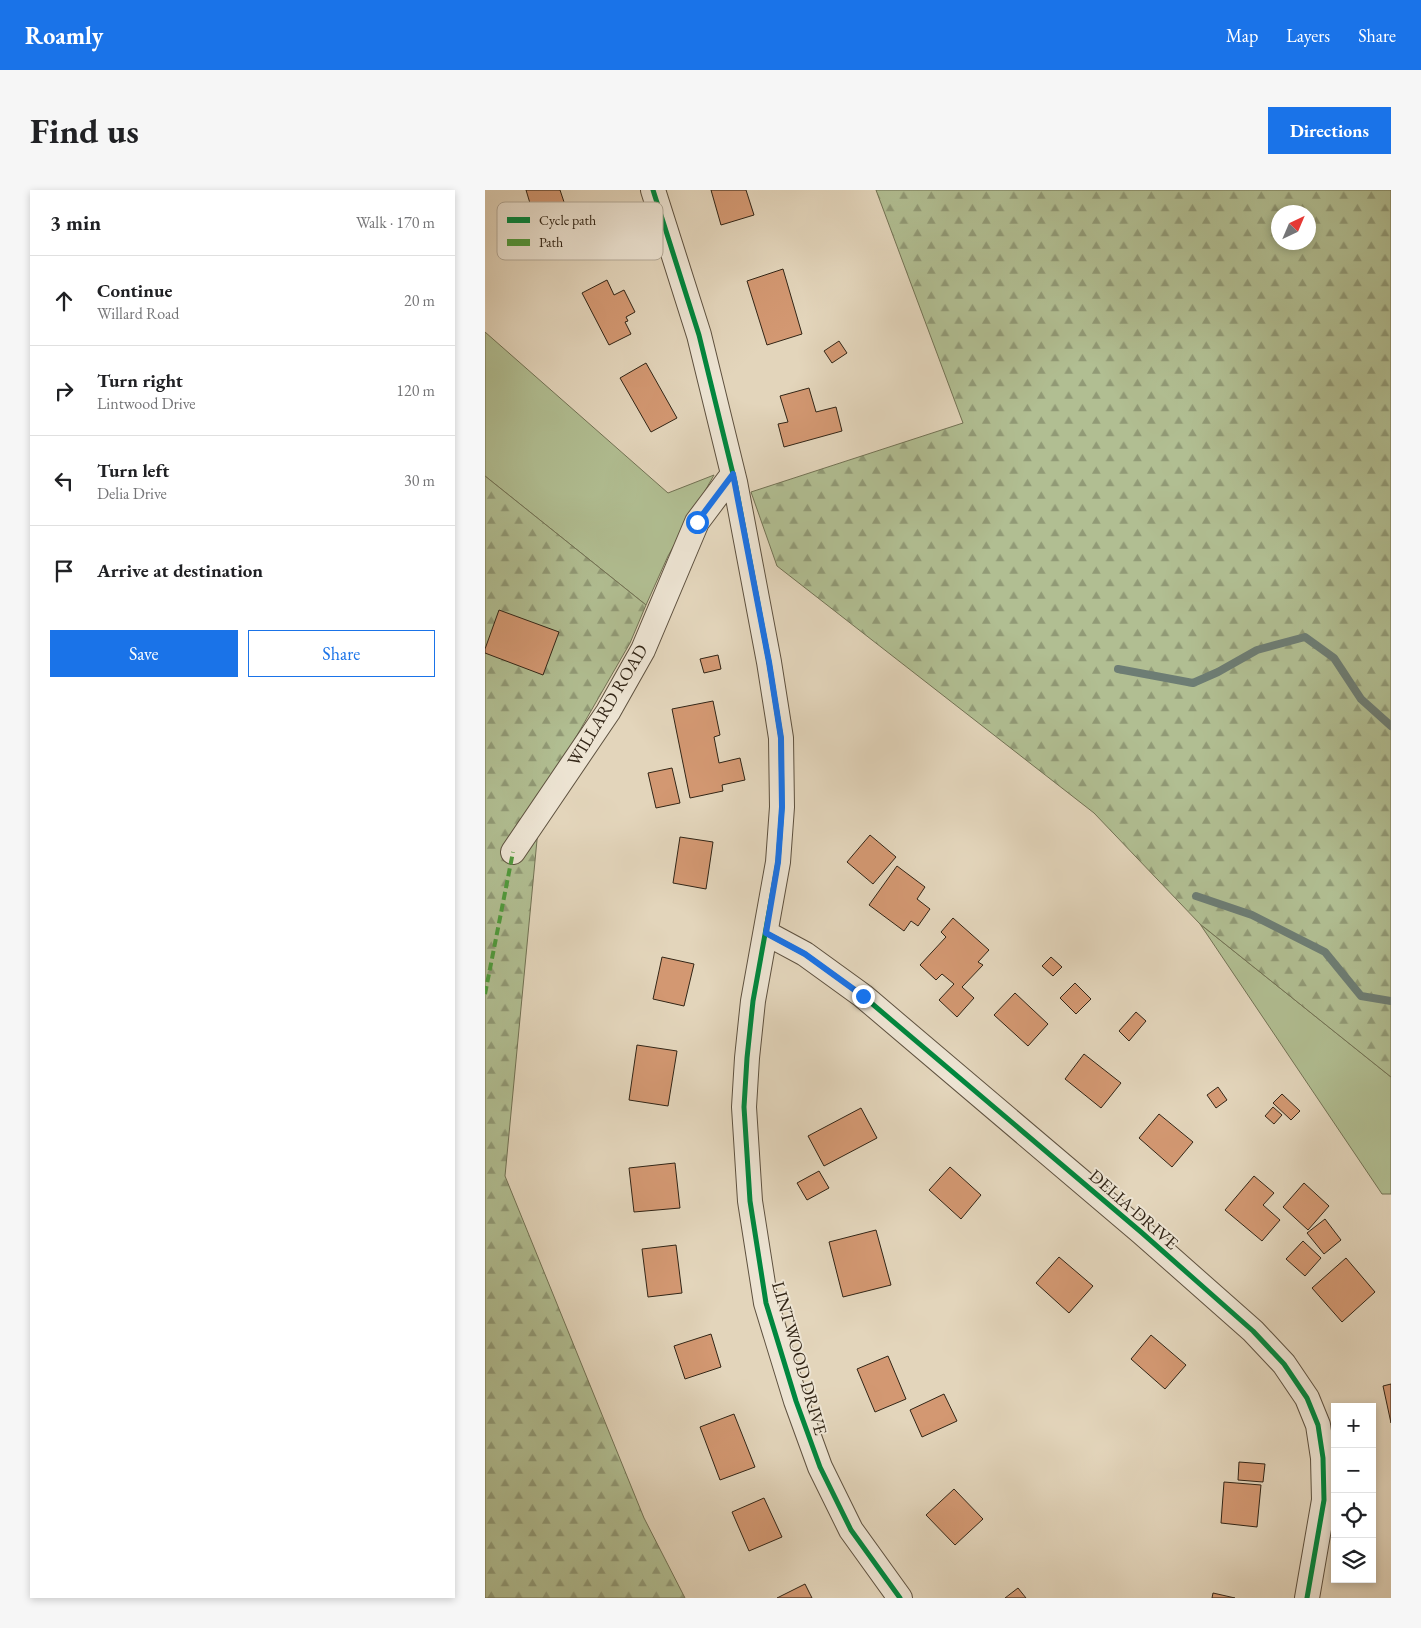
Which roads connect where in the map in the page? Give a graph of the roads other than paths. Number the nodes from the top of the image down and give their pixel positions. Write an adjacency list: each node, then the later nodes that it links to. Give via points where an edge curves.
1 (653, 190): 2 (street, LINTWOOD DRIVE)
2 (657, 202)
3 (663, 222): 4 (street, LINTWOOD DRIVE, via 699,335)
4 (733, 474): 5 (street, WILLARD ROAD, via 697,522 643,650 607,712); 6 (street, LINTWOOD DRIVE, via 781,738 782,807 778,862)
5 (513, 852)
6 (766, 933): 7 (street, LINTWOOD DRIVE, via 753,1001 744,1107 750,1201 767,1304 796,1402 820,1467 851,1530); 8 (street, DELIA DRIVE, via 805,954 863,996 1141,1232 1253,1331 1284,1364 1315,1416 1323,1458 1323,1500)
7 (900, 1598)
8 (1307, 1598)

